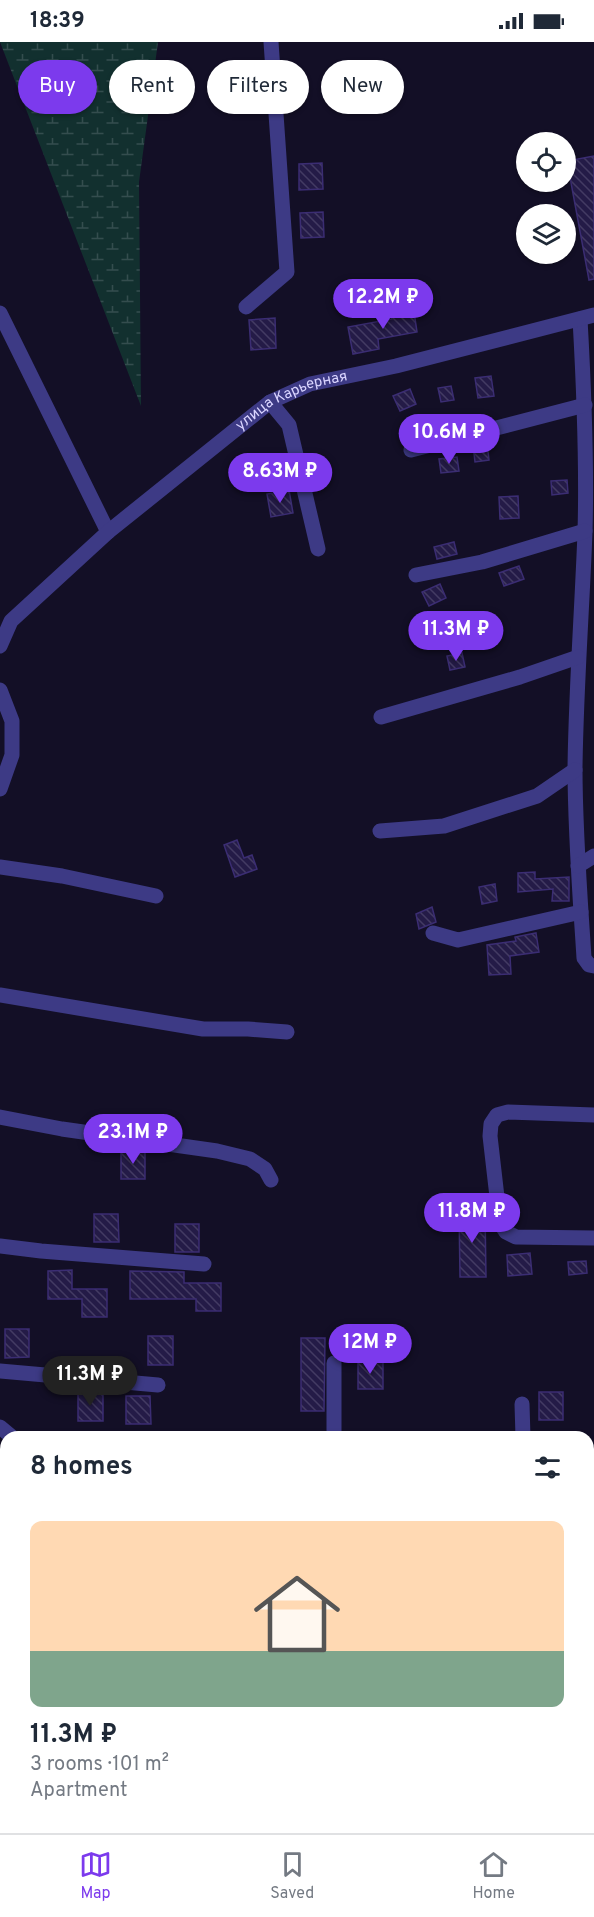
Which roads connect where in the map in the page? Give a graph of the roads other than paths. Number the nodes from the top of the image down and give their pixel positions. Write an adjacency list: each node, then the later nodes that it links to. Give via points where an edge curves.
1 (271, 42): 2 (street, via 287,272)
2 (246, 307)
3 (0, 313): 10 (street)
4 (587, 317): 5 (street); 6 (street, улица Карьерная, via 310,384)
5 (588, 396): 7 (street); 8 (street)
6 (270, 402): 10 (street, улица Карьерная); 11 (street, via 289,425)
7 (411, 450)
8 (590, 509): 9 (street)
9 (585, 531): 12 (street, via 482,562); 13 (street)
10 (108, 532): 14 (street, улица Карьерная, via 11,621)
11 (318, 549)
12 (416, 574)
13 (587, 634): 15 (street)
14 (0, 646)
15 (578, 657): 17 (street); 18 (street)
16 (0, 690): 19 (street, via 12,721 12,755)
17 (381, 717)
18 (575, 770): 20 (street, via 537,796 444,826); 22 (street)
19 (0, 789)
20 (380, 831)
21 (594, 856): 22 (street)
22 (578, 866): 25 (street)
23 (0, 867): 24 (street)
24 (156, 896)
25 (581, 912): 26 (street, via 458,940); 27 (street, via 584,958 589,966)
26 (433, 933)
27 (594, 966)
28 (0, 995): 29 (street, via 203,1029)
29 (287, 1032)
30 (594, 1115): 33 (street, via 508,1112 496,1115 490,1136 500,1223 506,1232 516,1237)
31 (0, 1117): 32 (street, via 217,1151 250,1159 265,1169)
32 (272, 1180)
33 (594, 1238)
34 (0, 1246): 35 (street)
35 (204, 1264)
36 (334, 1364): 40 (street)
37 (0, 1371): 38 (street)
38 (158, 1385)
39 (522, 1404): 41 (street)
40 (334, 1431)
41 (523, 1431)

